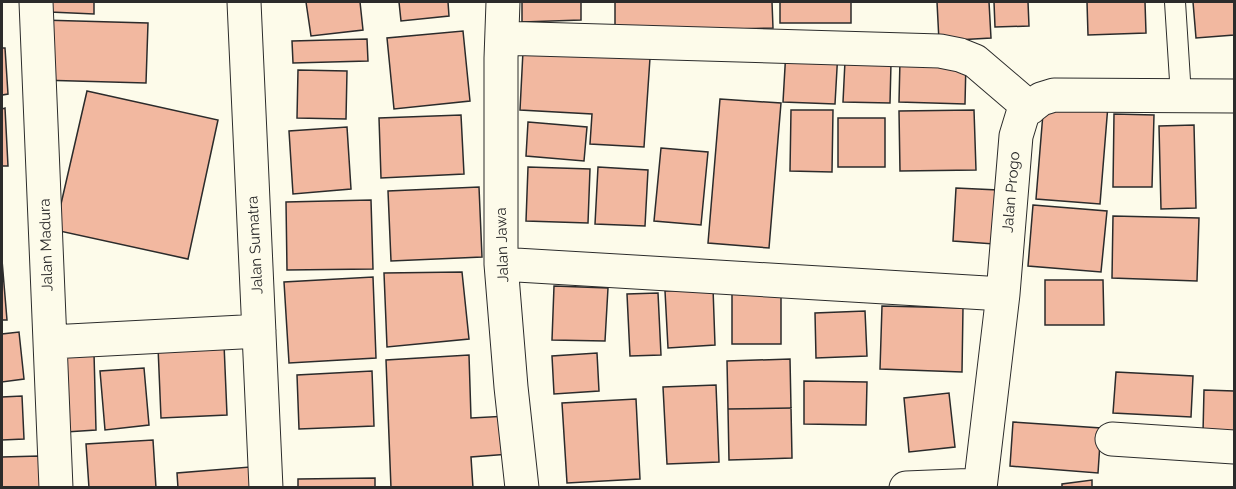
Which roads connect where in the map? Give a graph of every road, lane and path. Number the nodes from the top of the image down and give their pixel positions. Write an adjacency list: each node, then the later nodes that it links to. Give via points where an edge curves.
1 (36, 2): 12 (street, Jalan Madura)
2 (244, 2): 11 (street, Jalan Sumatra)
3 (503, 2): 5 (street, Jalan Jawa)
4 (1175, 2): 6 (lane)
5 (502, 38): 8 (street, via 940,51 975,61); 9 (street, Jalan Jawa)
6 (1181, 96): 7 (street); 8 (street, via 1054,95)
7 (1234, 96)
8 (1030, 108): 10 (street, Jalan Progo, via 1023,113 1016,136)
9 (501, 264): 10 (street); 18 (street, Jalan Jawa)
10 (1003, 294): 15 (street, Jalan Progo)
11 (259, 331): 12 (street); 17 (street, Jalan Sumatra)
12 (50, 342): 16 (street, Jalan Madura)
13 (1112, 439): 14 (street)
14 (1234, 447)
15 (980, 486): 19 (street)
16 (56, 488)
17 (266, 488)
18 (522, 488)
19 (906, 488)

